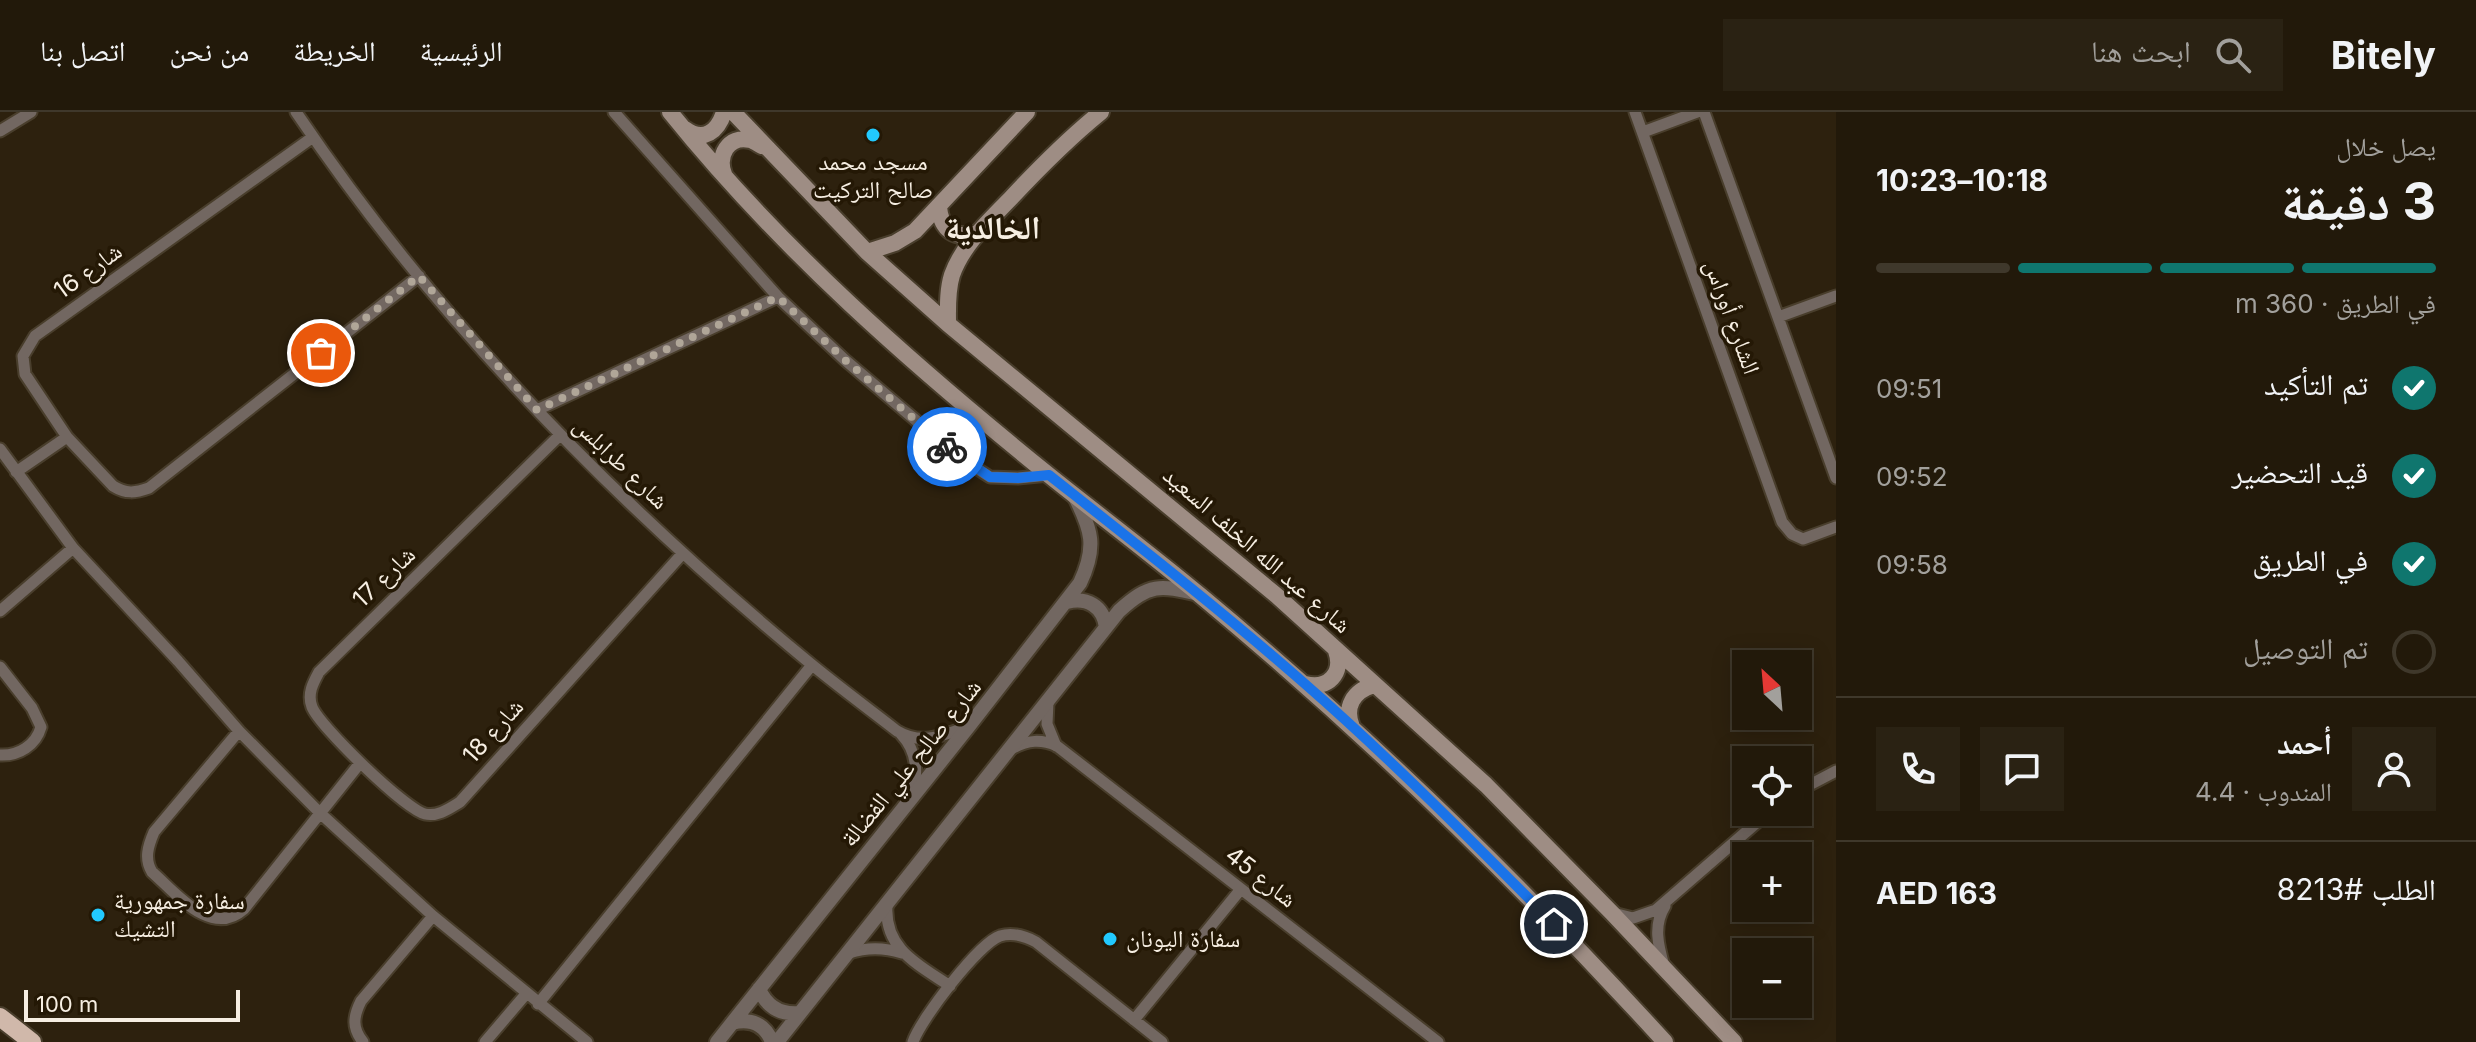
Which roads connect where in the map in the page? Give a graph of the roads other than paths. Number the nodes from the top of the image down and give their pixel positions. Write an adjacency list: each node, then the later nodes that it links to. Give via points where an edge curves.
1 (31, 112): 12 (street)
2 (296, 112): 14 (street, شارع طرابلس)
3 (614, 112): 22 (street)
4 (724, 112): 11 (main road, via 719,126 707,134 692,134)
5 (733, 112): 15 (main road, شارع عبد الله الخلف السعيد)
6 (1027, 112): 17 (main road)
7 (1101, 112): 18 (main road, via 1064,142)
8 (1635, 112): 13 (street, الشارع أوراس)
9 (1697, 112): 13 (street)
10 (1704, 112): 23 (street, الشارع أوراس)
11 (675, 119): 16 (main road)
12 (0, 131)
13 (1643, 132): 33 (street, الشارع أوراس, via 1782,522 1803,539)
14 (313, 137): 20 (street, شارع طرابلس); 27 (street, شارع 16, via 35,336 23,356 25,374)
15 (764, 147): 16 (main road, via 749,140 728,145 720,165); 19 (main road, شارع عبد الله الخلف السعيد)
16 (724, 176): 30 (main road, via 909,358)
17 (939, 207): 18 (main road, via 940,218 955,235); 19 (main road, via 915,231)
18 (977, 233): 24 (main road, via 952,275)
19 (867, 252): 24 (main road, شارع عبد الله الخلف السعيد)
20 (419, 276): 25 (street, شارع طرابلس); 27 (street, via 149,488 122,492)
21 (1836, 296): 23 (street)
22 (778, 297): 25 (street); 30 (street, via 959,457 990,477)
23 (1778, 317): 31 (street, الشارع أوراس)
24 (948, 324): 40 (main road, شارع عبد الله الخلف السعيد)
25 (537, 410): 26 (street, شارع طرابلس)
26 (560, 435): 35 (street, شارع طرابلس); 53 (street, شارع 17, via 319,672 311,686 312,706)
27 (67, 437): 29 (street)
28 (0, 449): 29 (street)
29 (16, 472): 34 (street)
30 (1049, 475): 32 (main road)
31 (1836, 478)
32 (1074, 495): 36 (main road); 37 (street, شارع صالح علي الفضالة, via 1091,532 1092,549)
33 (1836, 527)
34 (73, 548): 38 (street); 48 (street)
35 (683, 553): 41 (street, شارع طرابلس); 53 (street, شارع 18, via 460,802 424,814)
36 (1199, 594): 39 (street, via 1162,587 1146,590); 43 (main road)
37 (1067, 602): 39 (street, via 1093,604); 46 (street, شارع صالح علي الفضالة)
38 (0, 611)
39 (1106, 627): 45 (street)
40 (1336, 651): 43 (main road, via 1339,665 1332,678 1319,686); 44 (main road, شارع عبد الله الخلف السعيد)
41 (812, 665): 49 (street, شارع طرابلس); 70 (street)
42 (0, 667): 52 (street, via 41,727 25,748 13,756)
43 (1305, 684): 47 (main road)
44 (1374, 685): 47 (main road, via 1351,700); 62 (main road, شارع عبد الله الخلف السعيد, via 1486,785)
45 (1048, 702): 50 (street, via 1047,724); 51 (street)
46 (969, 726): 49 (street, شارع طرابلس, via 921,740); 56 (street, شارع صالح علي الفضالة)
47 (1352, 727): 84 (main road, via 1454,822)
48 (239, 731): 57 (street); 57 (street, via 154,832 147,856 152,872 204,916 226,919 244,909)
49 (897, 731): 56 (street, شارع طرابلس, via 916,759)
50 (1057, 746): 51 (street, via 1032,741); 59 (street, شارع 45)
51 (1013, 748): 61 (street)
52 (0, 755)
53 (360, 763): 57 (street)
54 (1836, 771): 55 (street)
55 (1812, 784)
56 (912, 798): 68 (street, شارع صالح علي الفضالة)
57 (320, 813): 63 (street)
58 (1753, 826): 60 (street)
59 (1241, 889): 73 (street); 83 (street, شارع 45)
60 (1667, 902): 62 (street, via 1633,918); 66 (street, via 1657,928)
61 (887, 906): 64 (street); 65 (street, via 890,935)
62 (1612, 913): 66 (main road, شارع عبد الله الخلف السعيد)
63 (433, 916): 69 (street); 76 (street, via 361,1001 354,1025)
64 (849, 953): 65 (street, via 867,948); 71 (street)
65 (903, 953): 67 (street)
66 (1664, 966): 85 (main road, شارع عبد الله الخلف السعيد)
67 (950, 986): 73 (street, via 990,941 1014,934 1036,942); 81 (street)
68 (759, 989): 71 (street, via 775,1009); 74 (street, شارع صالح علي الفضالة)
69 (526, 994): 70 (street); 77 (street)
70 (538, 1004): 78 (street)
71 (800, 1013): 80 (street)
72 (0, 1017): 75 (highway)
73 (1134, 1020): 82 (street)
74 (732, 1023): 79 (street, شارع صالح علي الفضالة); 80 (street, via 759,1024)
75 (32, 1042)
76 (363, 1042)
77 (485, 1042)
78 (587, 1042)
79 (717, 1042)
80 (774, 1042)
81 (913, 1042)
82 (1162, 1042)
83 (1438, 1042)
84 (1665, 1042)
85 (1734, 1042)

